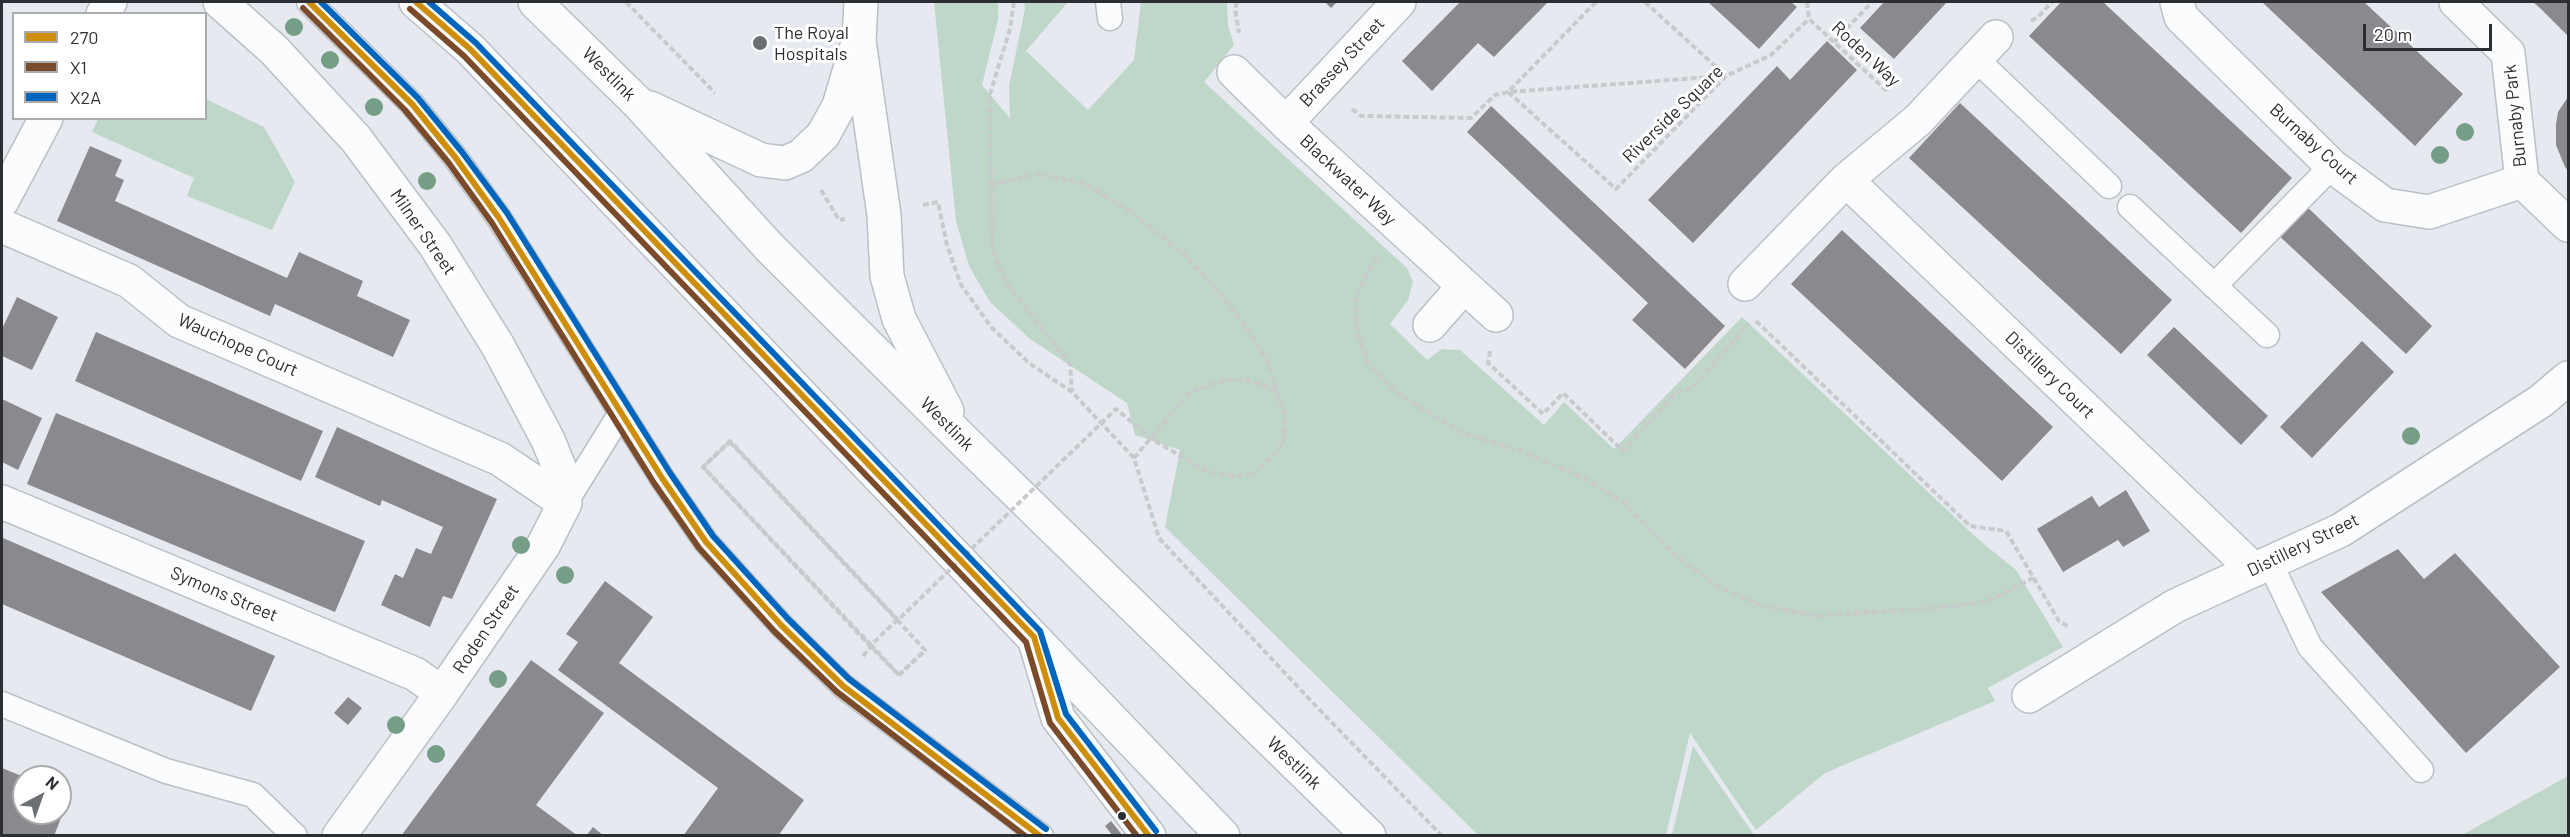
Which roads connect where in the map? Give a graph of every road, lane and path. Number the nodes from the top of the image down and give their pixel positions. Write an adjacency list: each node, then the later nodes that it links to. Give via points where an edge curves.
1 (220, 2): 52 (main road, Milner Street, via 274,50 356,139 435,246 498,346 548,440 563,477)
2 (309, 2): 48 (lane, via 412,104 456,157 499,218)
3 (416, 2): 56 (main road, via 478,58)
4 (535, 2): 24 (main road, Westlink)
5 (626, 2): 23 (path)
6 (861, 2): 16 (main road)
7 (1014, 2): 31 (path, via 990,94)
8 (1399, 2): 21 (main road, Brassey Street)
9 (1596, 2): 22 (path)
10 (1645, 2): 20 (path)
11 (1807, 2): 15 (path, Roden Way)
12 (1872, 2): 17 (path)
13 (2177, 2): 28 (main road, Burnaby Court, via 2181,17)
14 (2456, 2): 30 (main road, Burnaby Park, via 2508,54)
15 (1809, 19): 17 (path, Roden Way); 20 (path, Riverside Square, via 1771,55)
16 (859, 41): 24 (main road, via 838,106 823,135 801,156 785,163 761,160); 49 (main road, via 884,215 887,276 899,319)
17 (1834, 42): 26 (path, Roden Way)
18 (1986, 48): 26 (main road); 32 (lane)
19 (1234, 72): 27 (main road, Blackwater Way)
20 (1726, 76): 22 (path); 22 (path, Riverside Square, via 1616,189)
21 (1322, 84): 22 (path, via 1361,116 1471,118 1495,95); 27 (main road, Brassey Street)
22 (1508, 92)
23 (719, 97)
24 (637, 102): 49 (main road, Westlink, via 770,248)
25 (45, 120): 33 (main road)
26 (1918, 120): 29 (main road)
27 (1286, 123): 38 (main road, Blackwater Way)
28 (2332, 166): 30 (main road, Burnaby Court, via 2385,205 2429,212); 41 (lane)
29 (1846, 180): 39 (main road); 53 (main road, Distillery Court)
30 (2522, 181): 36 (main road)
31 (992, 185): 46 (path, via 1039,174 1083,183 1131,212 1184,254 1218,291 1268,362); 47 (path, via 992,249 1006,283 1070,364)
32 (2109, 186)
33 (2, 201)
34 (938, 202): 47 (path, via 960,285 992,328 1029,363)
35 (2130, 207): 41 (lane)
36 (2568, 225)
37 (2, 226): 52 (main road, Wauchope Court, via 129,281 179,321 500,459)
38 (1402, 230): 40 (main road, Blackwater Way); 54 (path, via 1370,267 1355,301 1358,334 1368,363 1395,392 1463,432 1586,479 1623,502 1676,556 1720,588 1763,606 1818,616 1959,606 1990,600)
39 (1745, 284)
40 (1464, 286): 42 (main road, Blackwater Way); 43 (main road)
41 (2214, 286): 44 (lane)
42 (1496, 315): 54 (path, via 1488,363 1543,414 1563,393 1623,451 1674,395 1694,386 1753,318 1970,526 2006,531)
43 (1430, 325)
44 (2267, 335)
45 (2568, 378): 53 (main road, Distillery Street, via 2541,401 2342,530)
46 (1279, 391): 50 (path, via 1246,379 1226,380 1190,392); 55 (path, bridge, via 1285,418 1284,440 1254,474 1208,472 1155,441 1116,409)
47 (1072, 392): 50 (path)
48 (621, 413): 52 (lane, Roden Street); 66 (lane, via 706,542 781,625 843,686)
49 (962, 440): 69 (main road, Westlink)
50 (1134, 458): 70 (path, via 1159,538)
51 (2, 502): 60 (main road, Symons Street, via 415,674)
52 (565, 503): 60 (main road, Roden Street, via 543,546)
53 (2262, 566): 58 (main road, Distillery Street, via 2175,606); 63 (lane, via 2310,647)
54 (2033, 578): 58 (path, via 2059,621)
55 (898, 620): 57 (path); 57 (path, bridge, via 926,650 899,675); 57 (path, bridge, via 730,441 703,467)
56 (1034, 637): 67 (main road, via 1058,718); 68 (main road)
57 (871, 646): 59 (path)
58 (2102, 649): 61 (main road, Distillery Street)
59 (862, 656)
60 (442, 693): 65 (main road, Roden Street)
61 (2028, 696)
62 (2, 704): 64 (lane, via 166,771 253,795)
63 (2421, 770)
64 (295, 836)
65 (339, 836)
66 (1041, 836)
67 (1149, 836)
68 (1223, 836)
69 (1369, 836)
70 (1442, 836)

